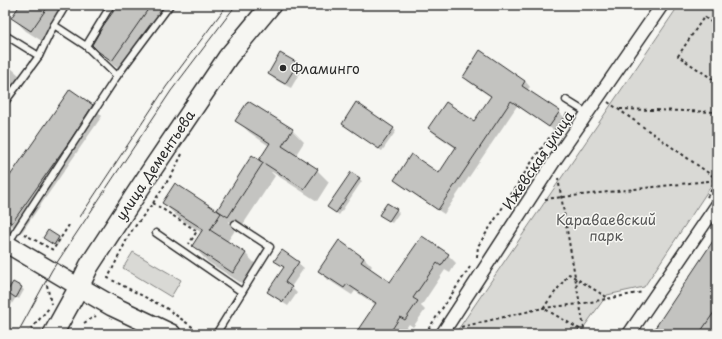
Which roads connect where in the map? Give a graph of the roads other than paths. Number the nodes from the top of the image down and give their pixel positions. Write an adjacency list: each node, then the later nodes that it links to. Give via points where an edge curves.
1 (66, 5): 6 (lane)
2 (112, 5): 8 (lane)
3 (170, 5): 10 (lane)
4 (662, 5): 13 (street, Ижевская улица)
5 (278, 8): 18 (main road, улица Дементьева, via 228,57 98,251)
6 (54, 25): 8 (lane); 9 (lane)
7 (5, 35): 9 (lane)
8 (86, 46): 10 (lane)
9 (39, 56): 12 (lane)
10 (117, 76): 17 (lane)
11 (566, 100): 13 (lane)
12 (5, 102)
13 (588, 113): 24 (street, Ижевская улица)
14 (717, 205): 25 (street)
15 (235, 224): 19 (lane, via 270,247)
16 (156, 233): 19 (lane)
17 (6, 244): 18 (main road)
18 (80, 287): 20 (main road, via 112,306); 21 (main road, улица Дементьева)
19 (242, 292): 23 (lane)
20 (140, 328): 22 (main road)
21 (53, 334)
22 (171, 334)
23 (215, 334)
24 (442, 334)
25 (629, 334)

